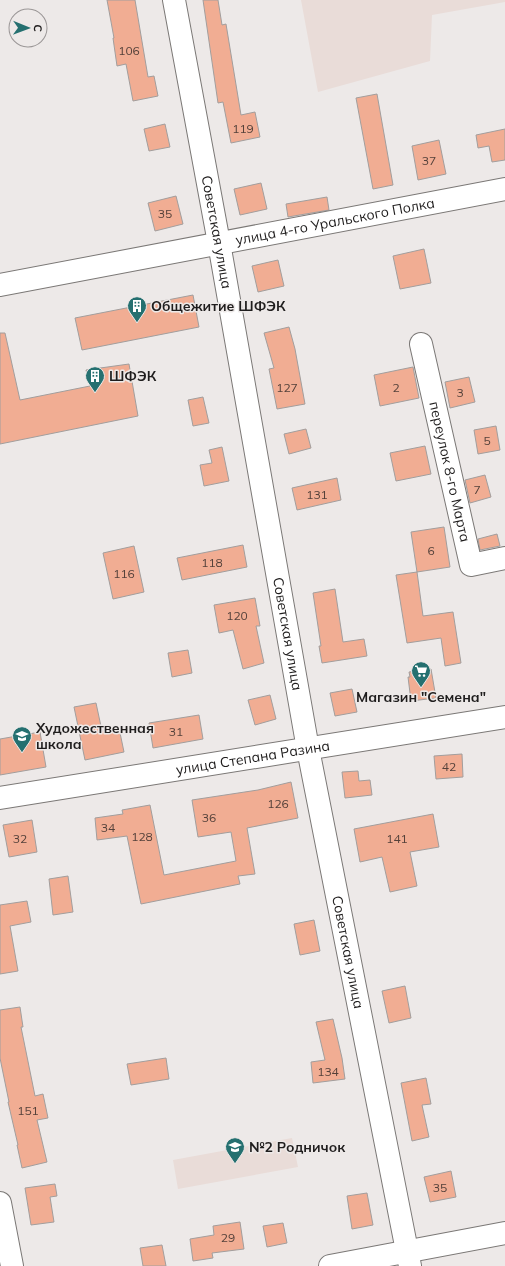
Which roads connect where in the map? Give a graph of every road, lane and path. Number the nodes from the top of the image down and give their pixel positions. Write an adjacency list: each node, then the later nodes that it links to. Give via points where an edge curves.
1 (174, 0): 3 (street, Советская улица)
2 (505, 189): 3 (street, улица 4-го Уральского Полка)
3 (219, 243): 4 (street, улица 4-го Уральского Полка); 8 (street, Советская улица)
4 (0, 285)
5 (421, 344): 6 (street, переулок 8-го Марта, via 471,565)
6 (505, 558)
7 (505, 717): 8 (street, улица Степана Разина)
8 (308, 749): 9 (street, улица Степана Разина); 12 (street, Советская улица)
9 (0, 798)
10 (0, 1203): 13 (street)
11 (505, 1233): 12 (street)
12 (408, 1259): 14 (street)
13 (12, 1266)
14 (330, 1266)

